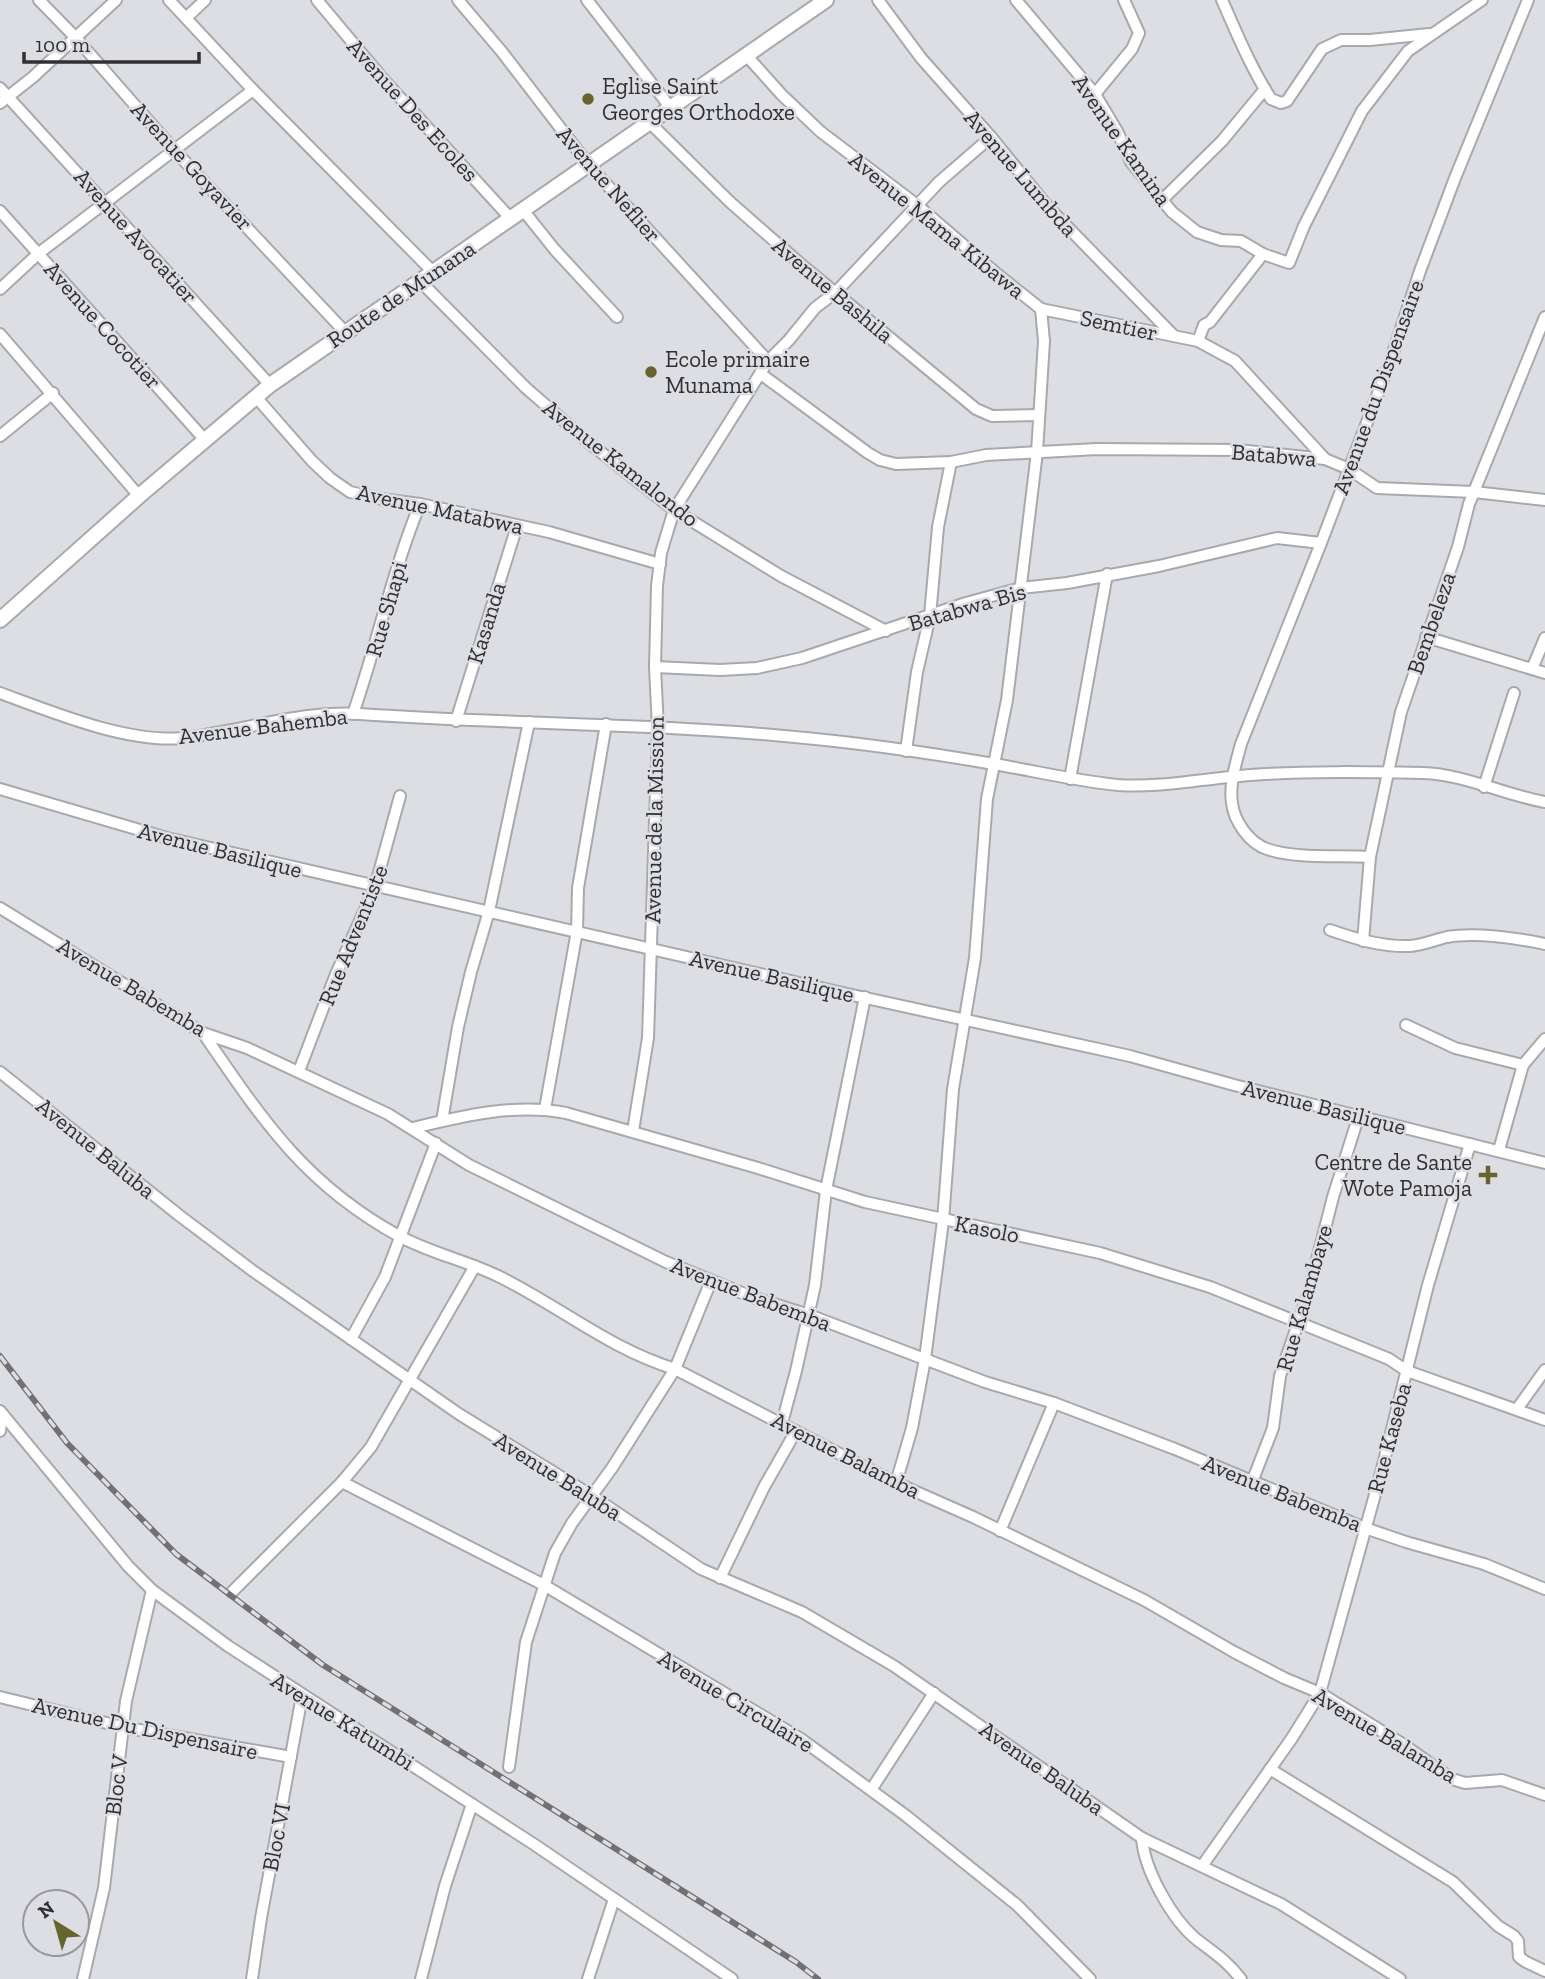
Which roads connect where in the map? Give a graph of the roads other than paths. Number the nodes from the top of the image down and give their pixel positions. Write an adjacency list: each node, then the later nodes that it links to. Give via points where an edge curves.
1 (39, 0): 17 (street, Avenue Goyavier)
2 (116, 0): 17 (street)
3 (169, 0): 15 (street)
4 (205, 0): 15 (street)
5 (317, 0): 33 (street, Avenue Des Ecoles)
6 (458, 0): 27 (street, Avenue Neflier)
7 (587, 0): 23 (street)
8 (826, 0): 18 (main road, Route de Munana)
9 (878, 0): 25 (street, Avenue Lumbda, via 921,58)
10 (1016, 0): 21 (street, Avenue Kamina)
11 (1124, 0): 21 (street, via 1139,33 1132,49)
12 (1222, 0): 19 (street)
13 (1482, 0): 16 (street)
14 (1528, 0): 58 (street, Avenue du Dispensaire, via 1455,178)
15 (186, 18): 20 (street)
16 (1432, 34): 19 (street, via 1341,40 1322,50 1287,101 1271,99); 35 (street, Avenue Kamina, via 1408,51 1362,111 1289,263)
17 (76, 38): 22 (street); 26 (street, Avenue Goyavier)
18 (747, 56): 23 (main road, Route de Munana); 30 (street, Avenue Mama Kibawa, via 821,132)
19 (1265, 89): 28 (street, via 1223,141)
20 (253, 90): 26 (street); 36 (street)
21 (1095, 94): 28 (street, Avenue Kamina, via 1131,162)
22 (3, 96): 29 (street, Avenue Avocatier)
23 (670, 107): 24 (main road, Route de Munana)
24 (649, 122): 27 (main road, Route de Munana); 39 (street, Avenue Bashila, via 730,202)
25 (991, 137): 30 (street); 45 (street, Avenue Lumbda, via 1077,239)
26 (175, 151): 29 (street); 43 (street, Avenue Goyavier)
27 (588, 164): 31 (main road, Route de Munana); 47 (street, Avenue Neflier)
28 (1161, 201): 35 (street, Avenue Kamina, via 1197,232 1241,241)
29 (106, 202): 34 (street); 49 (street, Avenue Avocatier)
30 (917, 205): 39 (street); 40 (street, Avenue Mama Kibawa)
31 (523, 210): 33 (main road, Route de Munana); 41 (street)
32 (0, 211): 34 (street, Avenue Cocotier)
33 (511, 219): 36 (main road, Route de Munana)
34 (39, 253): 38 (street); 54 (street, Avenue Cocotier)
35 (1263, 254): 46 (street, via 1204,326)
36 (433, 272): 37 (main road, Route de Munana)
37 (420, 281): 43 (main road, Route de Munana); 63 (street, Avenue Kamalondo, via 526,388)
38 (0, 289)
39 (836, 292): 47 (street, via 815,308); 52 (street, Avenue Bashila, via 976,409 992,416)
40 (1041, 309): 45 (street, Semtier); 52 (street, Avenue Mama Kibawa)
41 (617, 317)
42 (1545, 317): 59 (street, Bembeleza)
43 (345, 332): 49 (main road, Route de Munana)
44 (0, 334): 50 (street)
45 (1174, 336): 46 (street, Semtier)
46 (1198, 341): 56 (street, Semtier, via 1236,361)
47 (768, 361): 48 (street)
48 (761, 373): 57 (street, Batabwa, via 880,460 896,464); 63 (street, Avenue de la Mission)
49 (270, 385): 51 (main road, Route de Munana)
50 (53, 393): 53 (street); 60 (street)
51 (256, 397): 54 (main road, Route de Munana); 62 (street, Avenue Matabwa, via 312,461 350,492)
52 (1038, 415): 55 (street, Avenue Mama Kibawa)
53 (0, 436)
54 (205, 440): 60 (main road, Route de Munana)
55 (1037, 452): 56 (street, Batabwa, via 1238,450); 57 (street, Batabwa); 68 (street, Avenue Mama Kibawa)
56 (1325, 459): 58 (street, Batabwa)
57 (951, 462): 69 (street, via 938,527)
58 (1349, 469): 59 (street, Batabwa, via 1377,488); 65 (street, Avenue du Dispensaire)
59 (1474, 492): 61 (street, Batabwa); 72 (street, Bembeleza)
60 (139, 496): 70 (main road, Route de Munana)
61 (1545, 500)
62 (420, 504): 64 (street, Avenue Matabwa); 79 (street, Rue Shapi)
63 (674, 510): 66 (street, Avenue de la Mission); 71 (street, Avenue Kamalondo, via 781,576)
64 (517, 526): 66 (street, Avenue Matabwa); 80 (street, Kasanda)
65 (1321, 543): 67 (street, Batabwa Bis, via 1278,538); 87 (street, Avenue du Dispensaire, via 1241,744)
66 (660, 564): 74 (street, Avenue de la Mission)
67 (1107, 574): 68 (street, Batabwa Bis); 88 (street)
68 (1021, 588): 69 (street, Batabwa Bis); 85 (street, Avenue Mama Kibawa, via 1007,700)
69 (930, 616): 71 (street, Batabwa Bis); 84 (street)
70 (0, 620)
71 (886, 631): 74 (street, Batabwa Bis, via 757,668)
72 (1426, 637): 75 (street); 86 (street, Bembeleza, via 1401,712)
73 (1545, 638): 75 (street)
74 (654, 667): 83 (street, Avenue de la Mission)
75 (1532, 669): 76 (street)
76 (1545, 673)
77 (0, 693): 79 (street, Avenue Bahemba, via 147,738 181,738 262,723)
78 (1514, 693): 89 (street)
79 (353, 714): 80 (street, Avenue Bahemba)
80 (456, 721): 81 (street, Avenue Bahemba)
81 (529, 722): 82 (street, Avenue Bahemba); 96 (street)
82 (606, 724): 83 (street, Avenue Bahemba); 98 (street, via 578,888)
83 (658, 729): 84 (street, Avenue Bahemba, via 785,736); 101 (street, Avenue de la Mission)
84 (906, 751): 85 (street, Avenue Bahemba)
85 (993, 764): 88 (street, Avenue Bahemba); 103 (street, Avenue Mama Kibawa)
86 (1389, 774): 87 (street, Avenue Bahemba); 89 (street, Avenue Bahemba, via 1427,773); 93 (street, Bembeleza)
87 (1233, 776): 88 (street, Avenue Bahemba, via 1124,785); 93 (street, Avenue du Dispensaire, via 1232,804 1250,840 1266,849)
88 (1070, 779)
89 (1485, 787): 92 (street, Avenue Bahemba)
90 (0, 789): 94 (street, Avenue Basilique, via 167,838)
91 (400, 796): 94 (street, Rue Adventiste)
92 (1545, 802)
93 (1370, 857): 99 (street, Bembeleza)
94 (375, 887): 96 (street, Avenue Basilique); 108 (street, Rue Adventiste)
95 (0, 908): 105 (street, Avenue Babemba)
96 (489, 911): 98 (street, Avenue Basilique); 112 (street, via 458,1027)
97 (1330, 930): 99 (street)
98 (578, 932): 101 (street, Avenue Basilique); 110 (street)
99 (1363, 941): 100 (street, via 1408,946 1448,937 1487,937)
100 (1545, 944)
101 (651, 949): 102 (street, Avenue Basilique); 114 (street, Avenue de la Mission, via 648,1038)
102 (865, 997): 103 (street, Avenue Basilique); 119 (street)
103 (965, 1020): 111 (street, Avenue Basilique, via 1130,1056); 120 (street, Avenue Mama Kibawa, via 953,1089)
104 (1406, 1025): 107 (street, via 1455,1048)
105 (203, 1033): 108 (street, Avenue Babemba); 121 (street, Avenue Balamba, via 296,1159 345,1202)
106 (1545, 1039): 107 (street)
107 (1523, 1065): 117 (street)
108 (299, 1071): 113 (street, Avenue Babemba)
109 (0, 1072): 126 (street, Avenue Baluba, via 190,1224)
110 (545, 1109): 112 (street, Kasolo); 114 (street, Kasolo)
111 (1359, 1115): 116 (street, Avenue Basilique); 125 (street, Rue Kalambaye)
112 (442, 1121): 113 (street, Kasolo)
113 (413, 1128): 115 (street, Avenue Babemba)
114 (633, 1131): 119 (street, Kasolo)
115 (436, 1143): 121 (street); 123 (street, Avenue Babemba, via 469,1165 587,1225)
116 (1470, 1144): 117 (street, Avenue Basilique); 130 (street, Rue Kaseba)
117 (1499, 1150): 118 (street, Avenue Basilique)
118 (1545, 1163)
119 (826, 1190): 120 (street, Kasolo); 124 (street)
120 (943, 1220): 125 (street, Kasolo, via 1100,1253); 127 (street, Avenue Mama Kibawa)
121 (400, 1237): 122 (street, Avenue Balamba); 126 (street, via 385,1277)
122 (475, 1266): 128 (street, Avenue Balamba, via 644,1360); 131 (street)
123 (711, 1280): 124 (street, Avenue Babemba); 128 (street)
124 (808, 1315): 127 (street, Avenue Babemba); 136 (street)
125 (1299, 1321): 130 (street, Kasolo); 140 (street, Rue Kalambaye, via 1280,1376 1273,1428)
126 (351, 1339): 131 (street, Avenue Baluba)
127 (925, 1359): 132 (street, Avenue Babemba); 141 (street, Avenue Mama Kibawa)
128 (675, 1369): 136 (street, Avenue Balamba); 142 (street)
129 (1545, 1370): 133 (street)
130 (1407, 1371): 133 (street, Kasolo); 143 (street, Rue Kaseba)
131 (411, 1381): 139 (street, via 371,1447); 142 (street, Avenue Baluba)
132 (1054, 1403): 140 (street, Avenue Babemba); 144 (street)
133 (1517, 1409): 135 (street, Kasolo)
134 (1, 1413): 137 (street); 148 (street, Avenue Katumbi)
135 (1545, 1420)
136 (782, 1423): 138 (street, Avenue Balamba)
137 (0, 1431)
138 (796, 1431): 141 (street, Avenue Balamba); 145 (street)
139 (342, 1482): 146 (street, Avenue Circulaire); 149 (street)
140 (1252, 1482): 143 (street, Avenue Babemba)
141 (896, 1483): 144 (street, Avenue Balamba)
142 (592, 1496): 145 (street, Avenue Baluba); 146 (street, via 555,1553)
143 (1365, 1528): 147 (street, Avenue Babemba, via 1484,1564); 151 (street, Rue Kaseba)
144 (1000, 1531): 151 (street, Avenue Balamba)
145 (720, 1578): 150 (street, Avenue Baluba, via 802,1612)
146 (544, 1585): 156 (street, via 526,1642); 158 (street, Avenue Circulaire, via 801,1739)
147 (1545, 1589)
148 (152, 1590): 152 (street, Avenue Katumbi); 154 (street, Bloc V)
149 (232, 1592)
150 (934, 1693): 158 (street); 161 (street, Avenue Baluba)
151 (1320, 1693): 157 (street, Rue Kaseba); 159 (street, Avenue Balamba, via 1452,1779 1465,1783 1502,1780)
152 (302, 1696): 155 (street, Bloc VI); 160 (street, Avenue Katumbi)
153 (0, 1697): 154 (street, Avenue Du Dispensaire)
154 (123, 1727): 155 (street, Avenue Du Dispensaire); 165 (street, Bloc V, via 104,1888)
155 (291, 1757): 166 (street, Bloc VI)
156 (509, 1767)
157 (1270, 1769): 162 (street, Rue Kaseba); 164 (street, via 1453,1882 1514,1936 1519,1956)
158 (871, 1790): 170 (street, Avenue Circulaire, via 1017,1905)
159 (1545, 1795)
160 (472, 1804): 163 (street, Avenue Katumbi); 167 (street)
161 (1142, 1838): 162 (street, Avenue Baluba); 171 (street, via 1147,1864 1180,1921)
162 (1202, 1866): 172 (street, Avenue Baluba, via 1280,1904)
163 (614, 1899): 168 (street); 169 (street, Avenue Katumbi)
164 (1545, 1971)
165 (83, 1979)
166 (253, 1979)
167 (421, 1979)
168 (588, 1979)
169 (732, 1979)
170 (1090, 1979)
171 (1241, 1979)
172 (1400, 1979)

